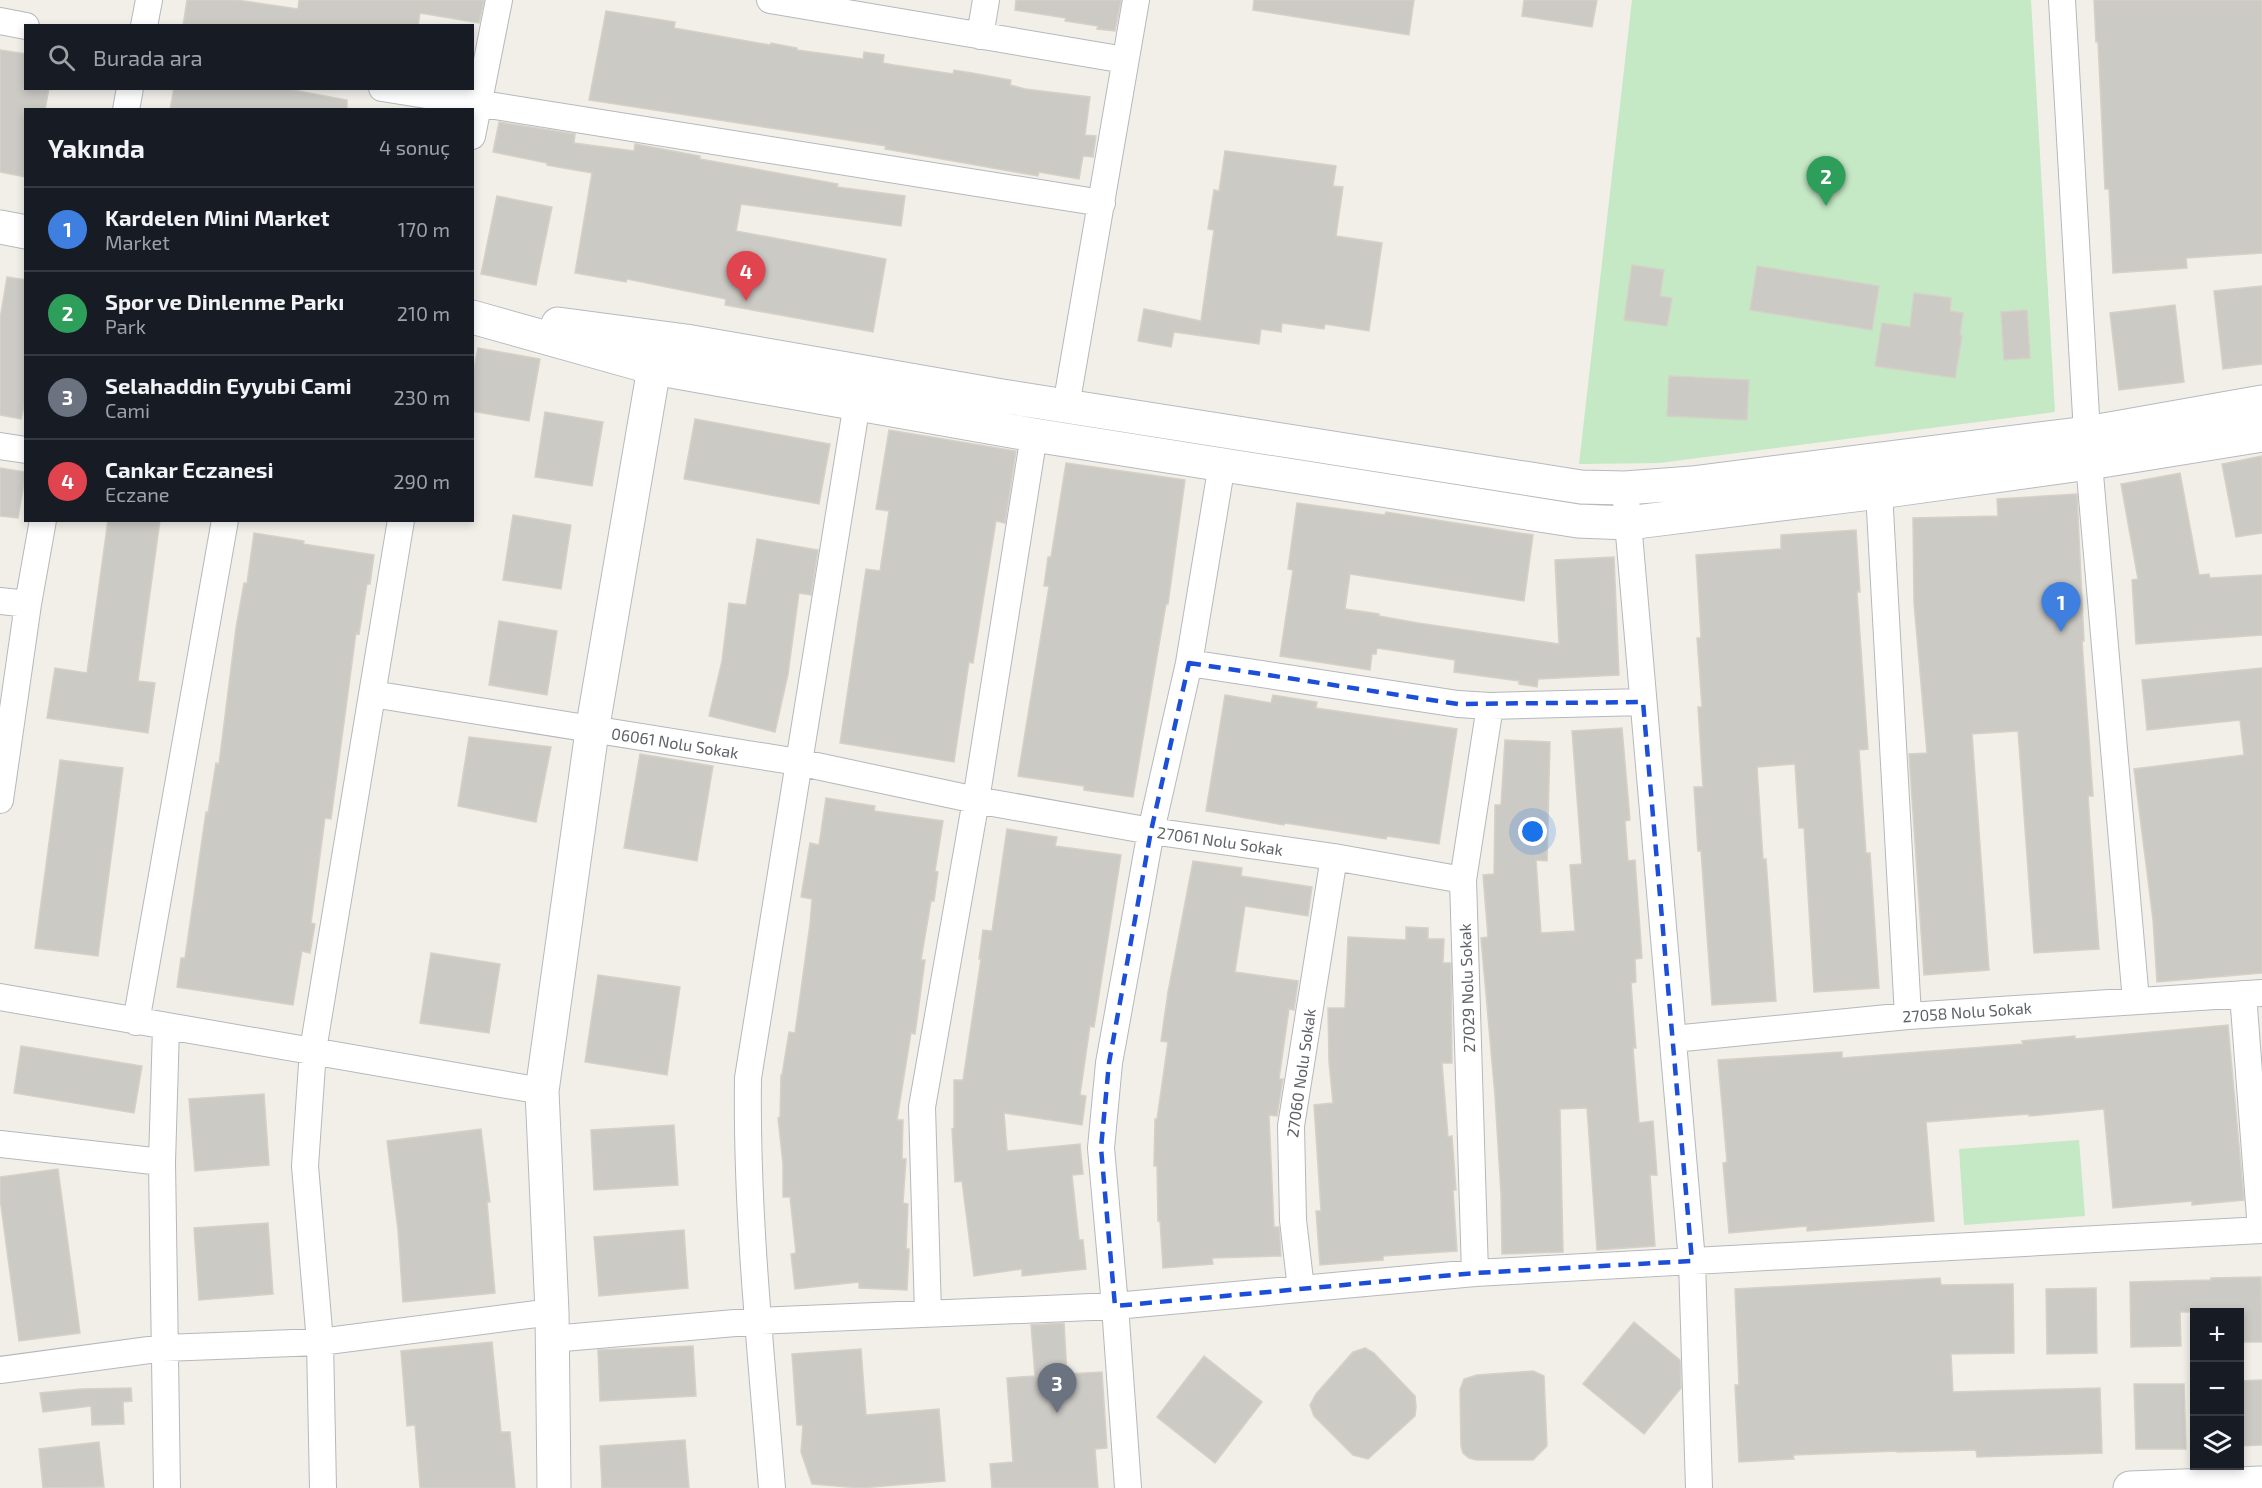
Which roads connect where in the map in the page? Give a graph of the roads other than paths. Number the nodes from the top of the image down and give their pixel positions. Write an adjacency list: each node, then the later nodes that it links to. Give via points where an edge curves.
1 (150, 0): 8 (street)
2 (499, 0): 14 (street)
3 (770, 0): 10 (street)
4 (986, 0): 10 (street)
5 (1136, 0): 11 (street)
6 (2062, 0): 29 (street)
7 (0, 21): 9 (street)
8 (144, 24)
9 (24, 26)
10 (980, 36): 11 (street)
11 (1125, 60): 17 (street)
12 (130, 90): 15 (street)
13 (395, 90): 14 (street)
14 (478, 103): 16 (street); 17 (street)
15 (126, 108)
16 (474, 125)
17 (1102, 203): 25 (street)
18 (0, 227): 19 (street)
19 (24, 232)
20 (474, 314): 25 (street, via 686,341)
21 (474, 315): 22 (street)
22 (654, 368): 24 (street); 44 (street)
23 (2262, 402): 29 (street)
24 (857, 403): 26 (street); 45 (street)
25 (1066, 406): 32 (street, via 1581,487)
26 (1034, 435): 31 (street); 47 (street)
27 (2262, 435): 29 (street)
28 (0, 446): 30 (street)
29 (2088, 448): 32 (street); 33 (street); 53 (street)
30 (24, 450)
31 (1222, 464): 37 (street, via 1578,521); 40 (street)
32 (1625, 488): 37 (street)
33 (1880, 492): 37 (street); 54 (street)
34 (43, 522): 39 (street)
35 (225, 522): 55 (street)
36 (401, 522): 41 (street)
37 (1628, 524): 42 (street)
38 (0, 601): 39 (street)
39 (28, 604): 46 (street)
40 (1189, 663): 43 (street); 48 (street)
41 (372, 694): 44 (street, 06061 Nolu Sokak); 58 (street)
42 (1643, 702): 43 (street); 57 (street)
43 (1490, 706): 50 (street, 27029 Nolu Sokak)
44 (592, 731): 45 (street, 06061 Nolu Sokak); 59 (street)
45 (798, 762): 47 (street, 06061 Nolu Sokak); 68 (street, via 748,1078 747,1138)
46 (0, 800)
47 (976, 800): 48 (street, 27061 Nolu Sokak); 67 (street, via 922,1107)
48 (1151, 831): 49 (street, 27061 Nolu Sokak); 66 (street, via 1109,1063 1101,1148)
49 (1334, 857): 50 (street, 27061 Nolu Sokak); 65 (street, 27060 Nolu Sokak, via 1291,1126 1293,1220)
50 (1463, 880): 64 (street, 27029 Nolu Sokak)
51 (2253, 994): 53 (street, 27058 Nolu Sokak); 62 (street)
52 (0, 997): 55 (street)
53 (2136, 1001): 54 (street, 27058 Nolu Sokak)
54 (1908, 1016): 57 (street, 27058 Nolu Sokak)
55 (136, 1022): 56 (street)
56 (166, 1028): 58 (street); 61 (street)
57 (1673, 1039): 63 (street)
58 (313, 1050): 59 (street); 70 (street, via 305,1166)
59 (542, 1091): 69 (street)
60 (0, 1144): 61 (street)
61 (162, 1162): 71 (street)
62 (2262, 1230): 63 (street)
63 (1692, 1261): 64 (street); 80 (street)
64 (1475, 1273): 65 (street)
65 (1301, 1289): 66 (street)
66 (1115, 1306): 67 (street); 79 (street)
67 (928, 1313): 68 (street)
68 (758, 1321): 69 (street); 78 (street)
69 (552, 1326): 70 (street); 77 (street)
70 (320, 1342): 71 (street); 76 (street)
71 (164, 1348): 72 (street); 75 (street)
72 (0, 1370)
73 (2262, 1483): 74 (street)
74 (2166, 1487): 81 (street)
75 (167, 1488)
76 (323, 1488)
77 (554, 1488)
78 (772, 1488)
79 (1128, 1488)
80 (1699, 1488)
81 (2130, 1488)

